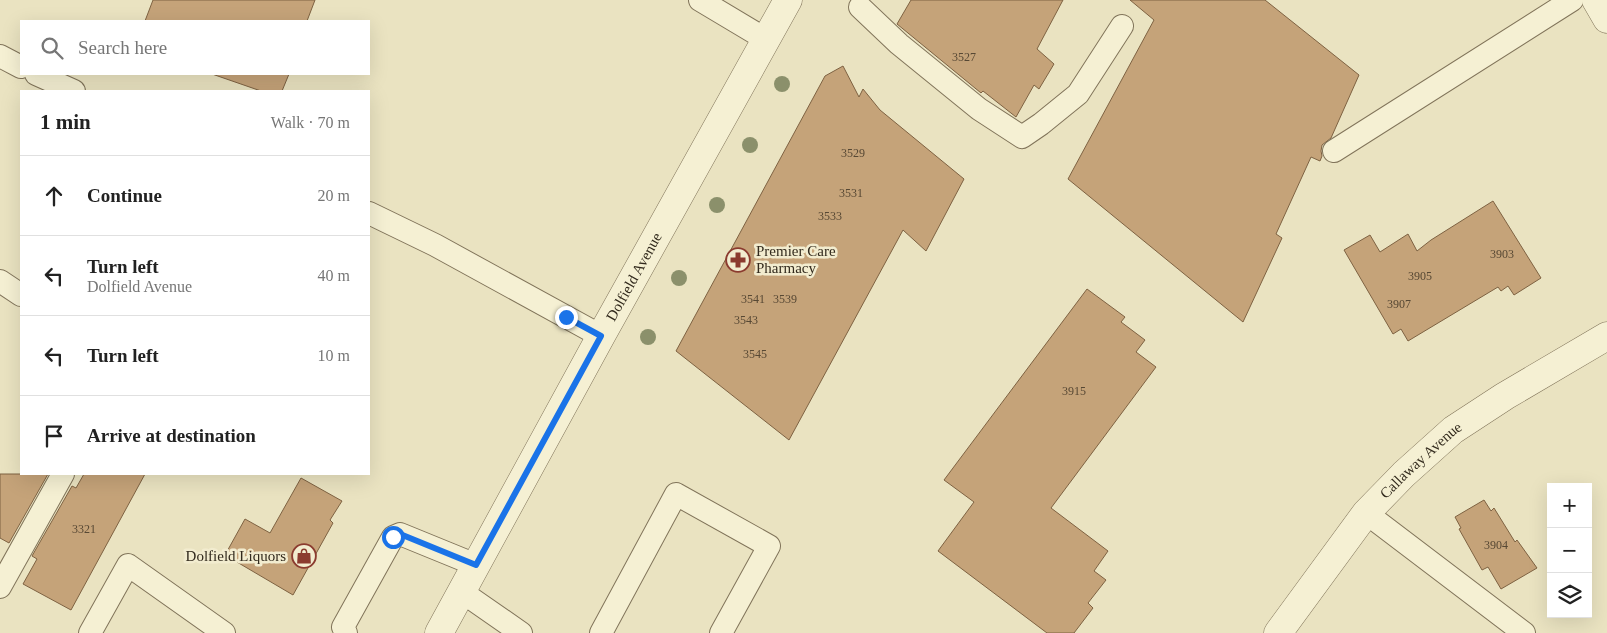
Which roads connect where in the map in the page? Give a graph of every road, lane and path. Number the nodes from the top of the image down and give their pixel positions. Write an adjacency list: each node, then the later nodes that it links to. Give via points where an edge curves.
1 (700, 0): 8 (lane)
2 (788, 0): 8 (street, Dolfield Avenue)
3 (1572, 0): 13 (lane)
4 (1596, 0): 6 (street)
5 (860, 7): 7 (lane, via 899,44 979,109 1022,137 1078,94)
6 (1607, 20)
7 (1122, 26)
8 (767, 40): 17 (street, Dolfield Avenue)
9 (0, 56): 10 (lane)
10 (20, 66)
11 (38, 75): 12 (lane)
12 (72, 90)
13 (1334, 151)
14 (370, 213): 17 (lane, via 435,245)
15 (0, 281): 16 (lane)
16 (20, 294)
17 (601, 336): 21 (street, Dolfield Avenue)
18 (1607, 336): 20 (street, Callaway Avenue, via 1453,430)
19 (62, 475): 22 (lane)
20 (1366, 513): 31 (street, Callaway Avenue); 32 (lane)
21 (476, 565): 23 (street, Dolfield Avenue); 26 (lane, via 400,534 393,537 343,627)
22 (0, 587)
23 (462, 592): 27 (street, Dolfield Avenue); 28 (lane)
24 (90, 633): 25 (lane, via 128,565)
25 (224, 633)
26 (346, 633)
27 (439, 633)
28 (521, 633)
29 (601, 633): 30 (lane, via 676,494 769,546)
30 (721, 633)
31 (1278, 633)
32 (1524, 633)

